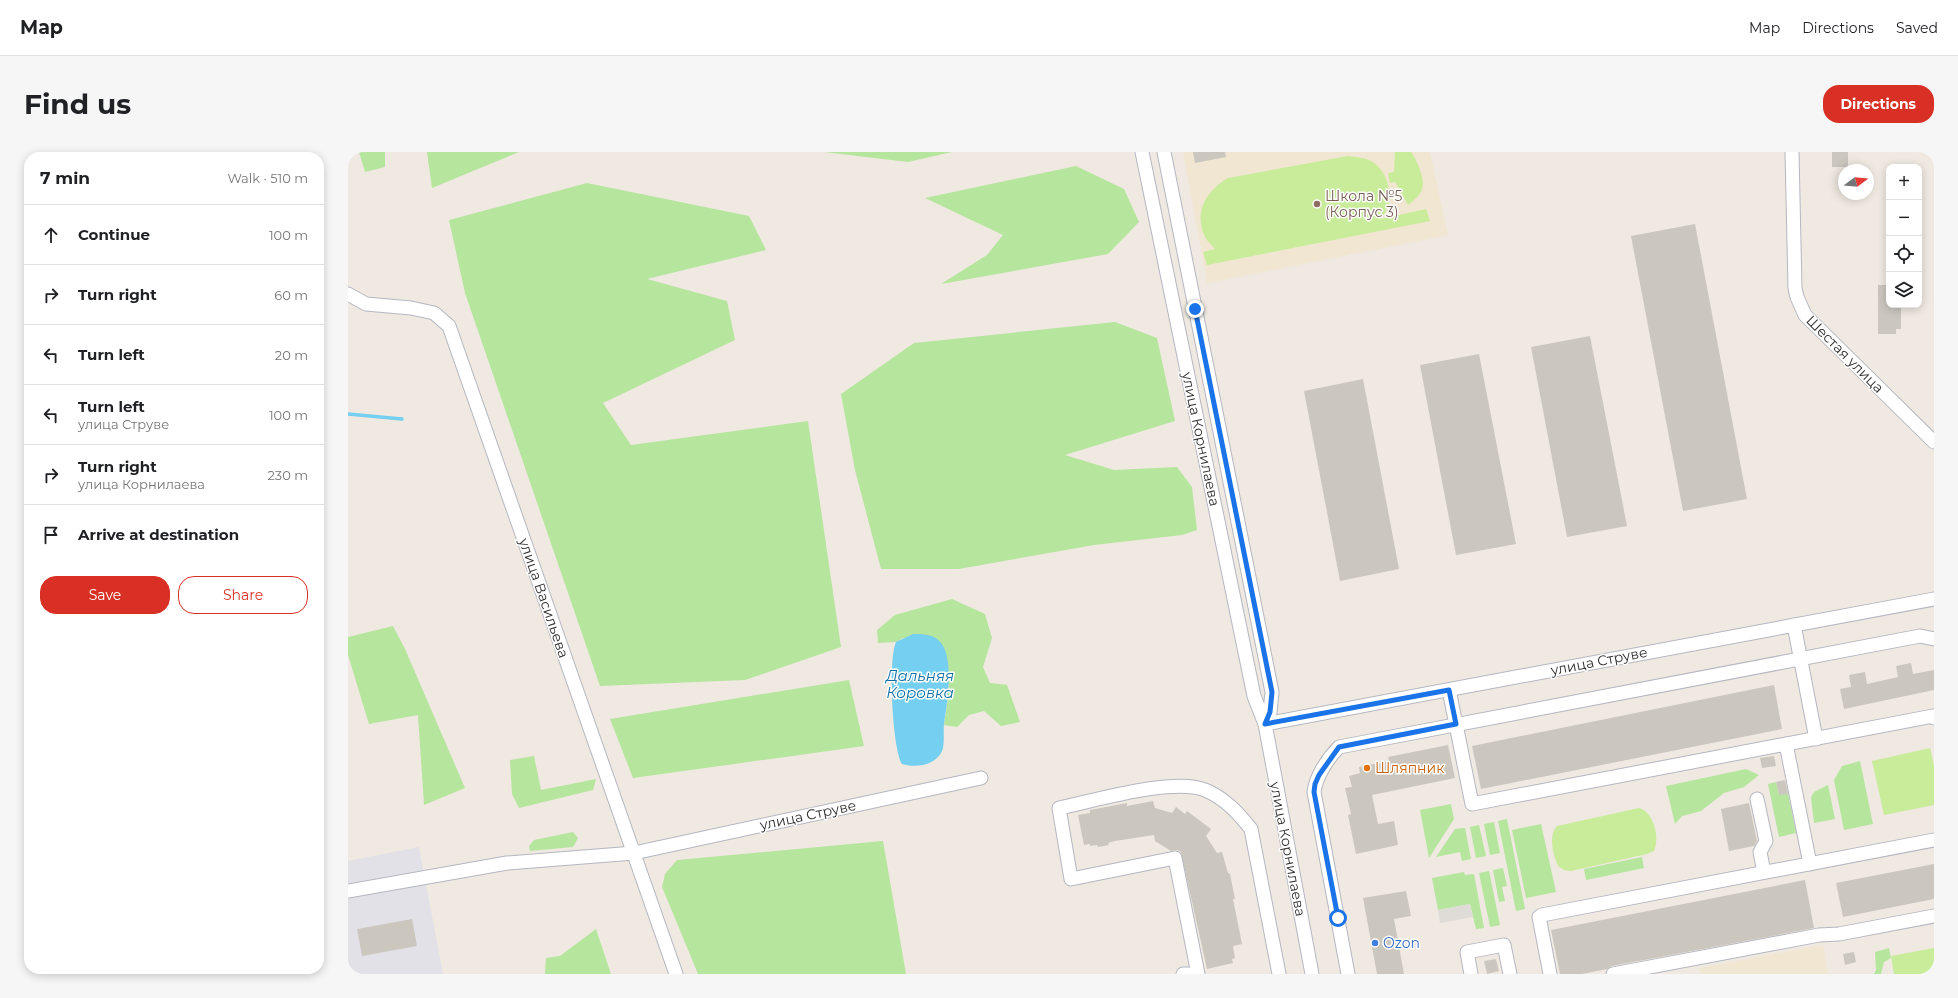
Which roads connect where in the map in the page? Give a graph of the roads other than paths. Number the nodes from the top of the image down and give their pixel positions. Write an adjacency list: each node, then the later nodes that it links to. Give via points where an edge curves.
1 (1142, 152): 12 (street, улица Корнилаева, via 1254,696)
2 (1164, 152): 12 (street, улица Корнилаева, via 1272,692 1270,712)
3 (1792, 152): 5 (street, Шестая улица, via 1795,288 1804,315)
4 (348, 294): 19 (street, улица Васильева, via 366,304 434,313 449,326)
5 (1934, 442)
6 (1934, 599): 7 (street, улица Струве)
7 (1794, 625): 9 (street); 10 (street, улица Струве)
8 (1934, 639): 9 (street, via 1920,636)
9 (1800, 659): 13 (street); 14 (street)
10 (1449, 690): 12 (street, улица Струве); 13 (street)
11 (1934, 718): 14 (street, via 1933,716)
12 (1265, 724): 29 (street, улица Корнилаева)
13 (1456, 724): 15 (street, via 1472,804); 30 (street, via 1339,747 1315,784 1314,792)
14 (1816, 739): 15 (street)
15 (1786, 744): 20 (street)
16 (981, 778): 19 (street, улица Струве)
17 (1757, 799): 21 (street, via 1766,841 1760,852)
18 (1934, 840): 20 (street)
19 (634, 853): 22 (street, улица Струве, via 507,863); 24 (street, улица Васильева)
20 (1810, 864): 21 (street)
21 (1764, 872): 33 (street, via 1542,914 1540,922)
22 (348, 891)
23 (1934, 916): 34 (street)
24 (676, 974)
25 (1183, 974): 26 (street)
26 (1189, 974)
27 (1198, 974): 28 (street, via 1175,858 1071,879 1059,808 1168,785 1205,790 1224,800 1251,829)
28 (1279, 974)
29 (1312, 974)
30 (1348, 974)
31 (1471, 974): 32 (street, via 1467,952 1504,945)
32 (1510, 974)
33 (1550, 974)
34 (1613, 974)

